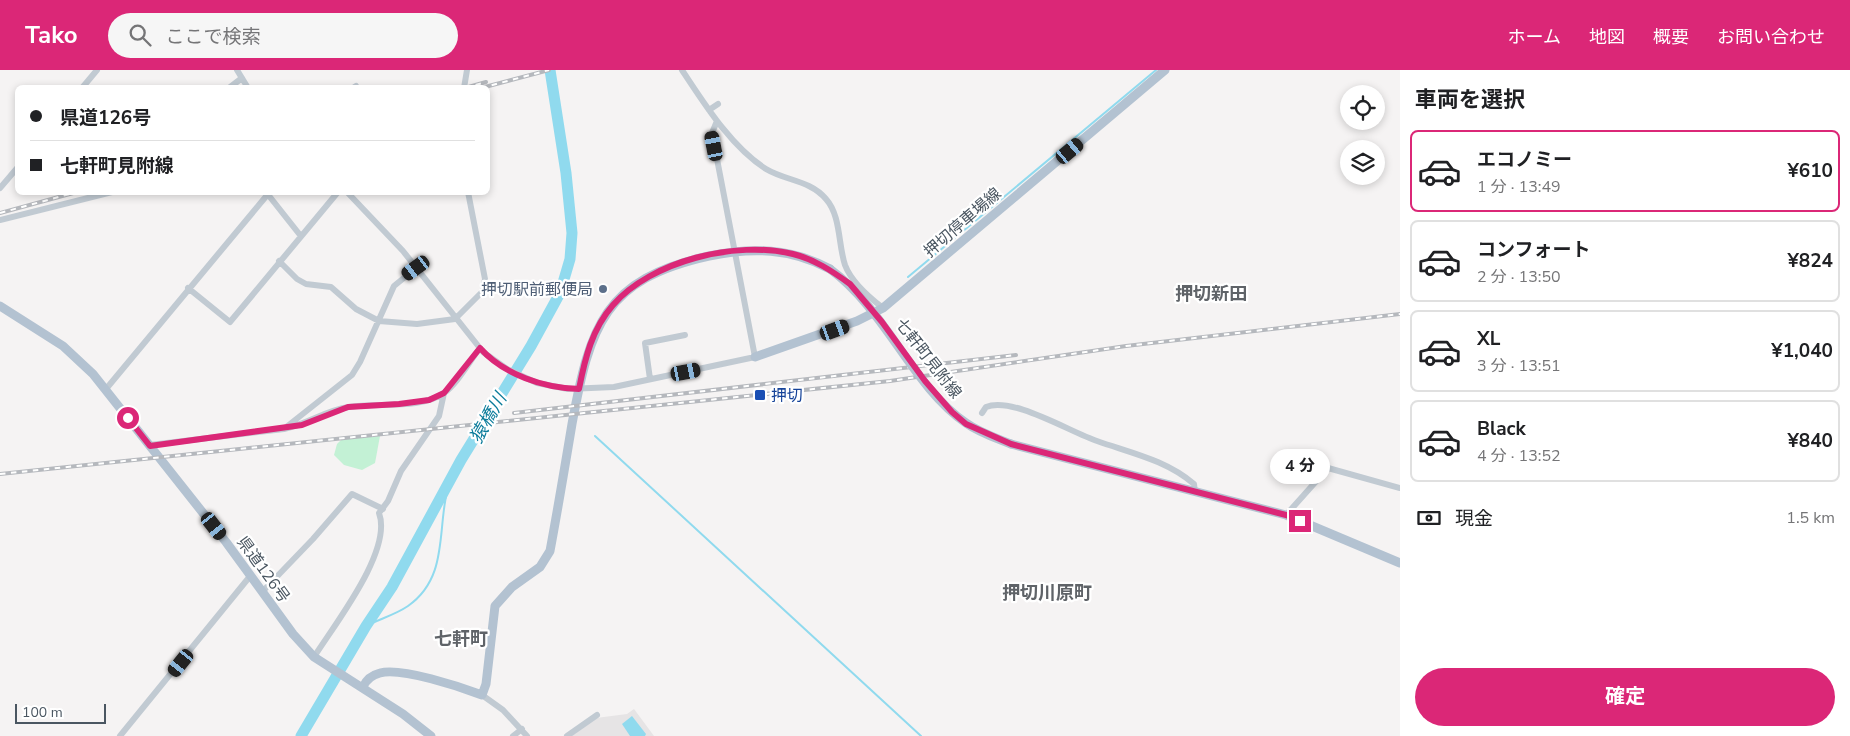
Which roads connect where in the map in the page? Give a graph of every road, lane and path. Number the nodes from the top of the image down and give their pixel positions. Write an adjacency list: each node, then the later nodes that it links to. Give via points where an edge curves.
1 (96, 70): 7 (street)
2 (238, 70): 6 (street)
3 (467, 70): 10 (street)
4 (682, 70): 12 (street)
5 (1165, 70): 29 (main road, 押切停車場線)
6 (242, 78): 8 (street); 9 (street)
7 (84, 85)
8 (233, 85)
9 (246, 85)
10 (464, 85)
11 (718, 104): 12 (street)
12 (709, 110): 13 (street)
13 (717, 121): 24 (street, via 712,133); 29 (street, via 766,169 801,181 822,194 832,208 846,266)
14 (15, 170): 15 (street)
15 (0, 188)
16 (100, 195): 22 (street)
17 (265, 195): 27 (street)
18 (269, 195): 23 (street)
19 (335, 195): 23 (street)
20 (350, 195): 26 (street)
21 (469, 195): 30 (street, via 485,279 479,296)
22 (0, 220)
23 (300, 235): 25 (street)
24 (736, 250): 34 (street); 37 (main road, 七軒町見附線, via 678,263 649,275 630,288 598,326 588,350); 43 (main road, 七軒町見附線, bridge, via 764,249 792,254 830,269 850,284 925,381 966,424 1011,444)
25 (279, 261): 27 (street, via 230,322); 31 (street, via 297,279 306,284 331,287 356,308)
26 (416, 268): 30 (street, via 436,290); 31 (street, via 394,286)
27 (188, 288): 36 (street)
28 (0, 306): 36 (main road, 県道126号, via 63,346)
29 (883, 308): 34 (main road, 押切停車場線, via 857,322)
30 (455, 319): 31 (street, via 417,324); 33 (street)
31 (379, 321): 40 (street, via 352,375)
32 (685, 336): 35 (street, via 645,343)
33 (480, 348): 37 (street, via 520,376 537,383); 38 (street)
34 (755, 357): 35 (street)
35 (650, 379): 37 (street, via 614,387)
36 (106, 389): 41 (main road, 県道126号)
37 (579, 389): 51 (main road, 七軒町見附線, via 550,551 540,567 512,587 495,606)
38 (444, 393): 40 (street, via 429,400 348,407); 44 (street, via 439,416 401,471)
39 (982, 414): 43 (street, via 986,408 998,405 1138,453 1185,476 1194,484)
40 (284, 429): 41 (street)
41 (150, 446): 47 (main road, 県道126号)
42 (1400, 488): 45 (street, via 1328,468)
43 (1195, 492): 45 (main road, 七軒町見附線)
44 (383, 509): 48 (street, via 352,494); 49 (street, via 380,513 382,536 366,576)
45 (1286, 515): 46 (main road, 七軒町見附線)
46 (1400, 563)
47 (251, 575): 48 (main road, 県道126号); 54 (street)
48 (263, 591): 49 (main road, 県道126号, via 293,634)
49 (315, 658): 50 (main road, 県道126号)
50 (359, 686): 51 (main road, via 381,672 455,684); 55 (main road, 県道126号)
51 (482, 694): 53 (street)
52 (597, 715): 58 (street)
53 (522, 729): 56 (street); 57 (street)
54 (120, 736)
55 (431, 736)
56 (513, 736)
57 (527, 736)
58 (568, 736)

